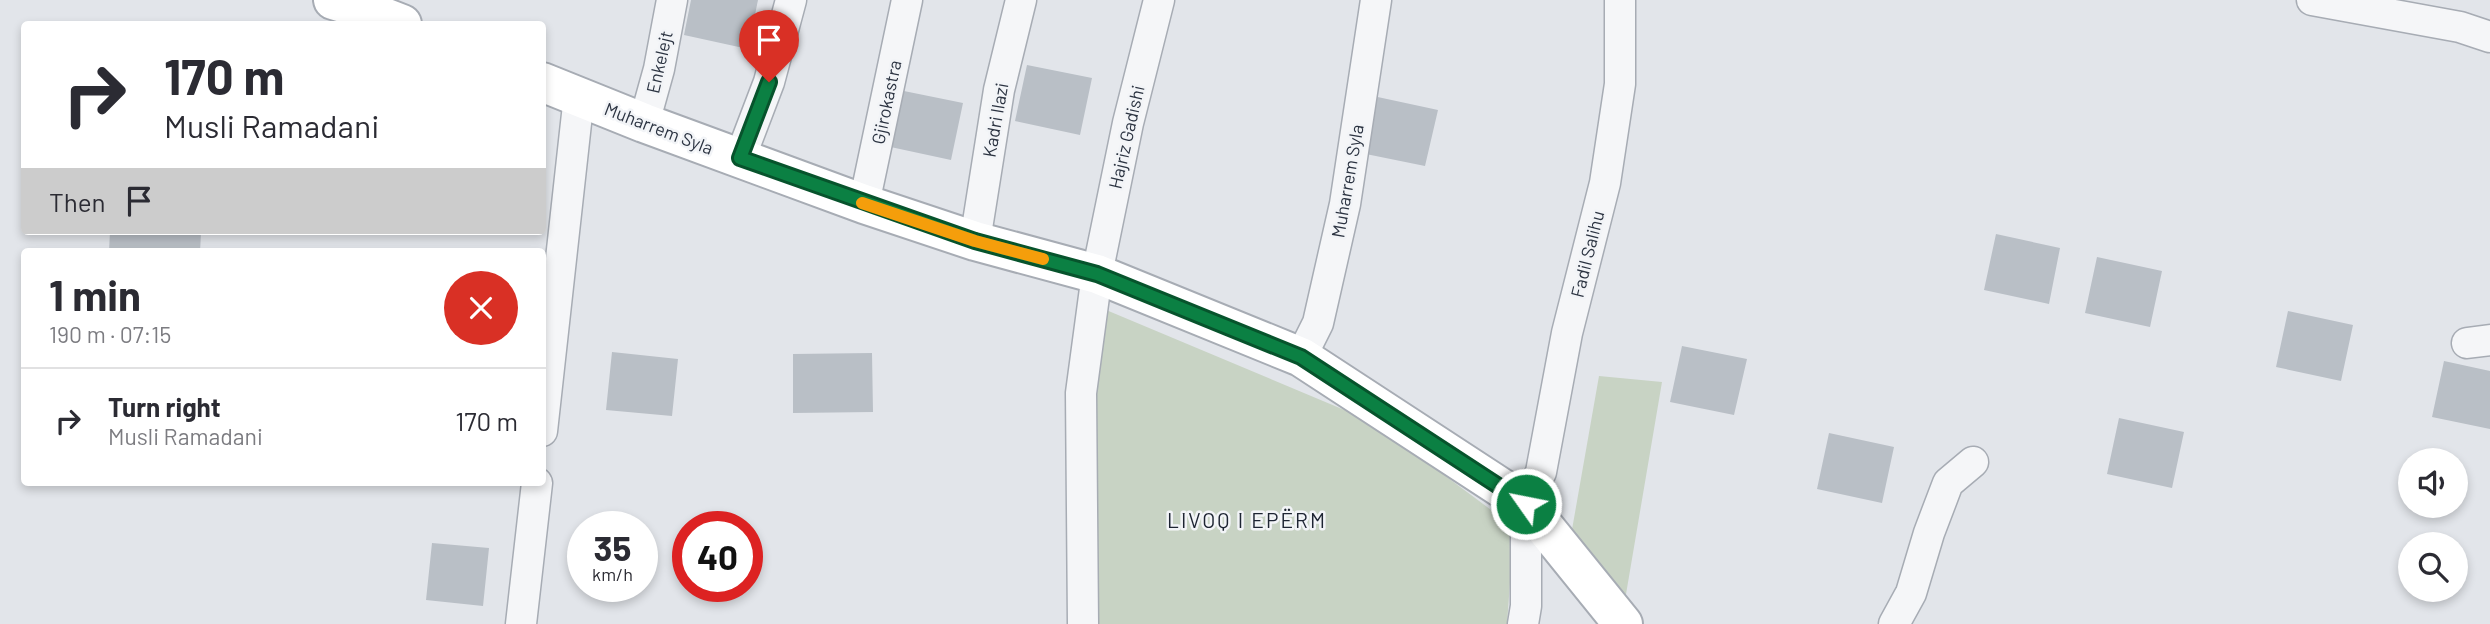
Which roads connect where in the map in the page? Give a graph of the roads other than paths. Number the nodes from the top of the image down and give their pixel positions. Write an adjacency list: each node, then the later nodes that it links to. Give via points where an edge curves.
1 (333, 0): 10 (street)
2 (672, 0): 14 (street, Enkelejt)
3 (791, 0): 15 (street, via 769,82)
4 (907, 0): 16 (street, Gjirokastra)
5 (1021, 0): 17 (street, Kadri Ilazi, via 999,90)
6 (1158, 0): 18 (street, Hajriz Gadishi)
7 (1376, 0): 19 (street, Muharrem Syla, via 1345,204 1318,323)
8 (1619, 0): 23 (street, Fadil Salihu, via 1620,84 1605,183 1567,333 1541,472)
9 (2312, 0): 11 (street, via 2460,27)
10 (394, 21)
11 (2490, 37)
12 (546, 84): 13 (street, Muharrem Syla)
13 (579, 96): 14 (street, Muharrem Syla); 20 (street)
14 (644, 122): 15 (street, Muharrem Syla)
15 (740, 158): 16 (street, Muharrem Syla)
16 (864, 204): 17 (street, Muharrem Syla)
17 (975, 241): 18 (street, Muharrem Syla)
18 (1097, 274): 19 (street, Muharrem Syla); 25 (street, via 1081,393)
19 (1301, 357): 23 (street, Muharrem Syla)
20 (546, 395)
21 (1973, 462): 28 (street, via 1948,483 1911,593)
22 (537, 486): 24 (street)
23 (1526, 504): 26 (street, via 1527,606); 27 (street, Muharrem Syla)
24 (521, 624)
25 (1083, 624)
26 (1523, 624)
27 (1623, 624)
28 (1894, 624)

